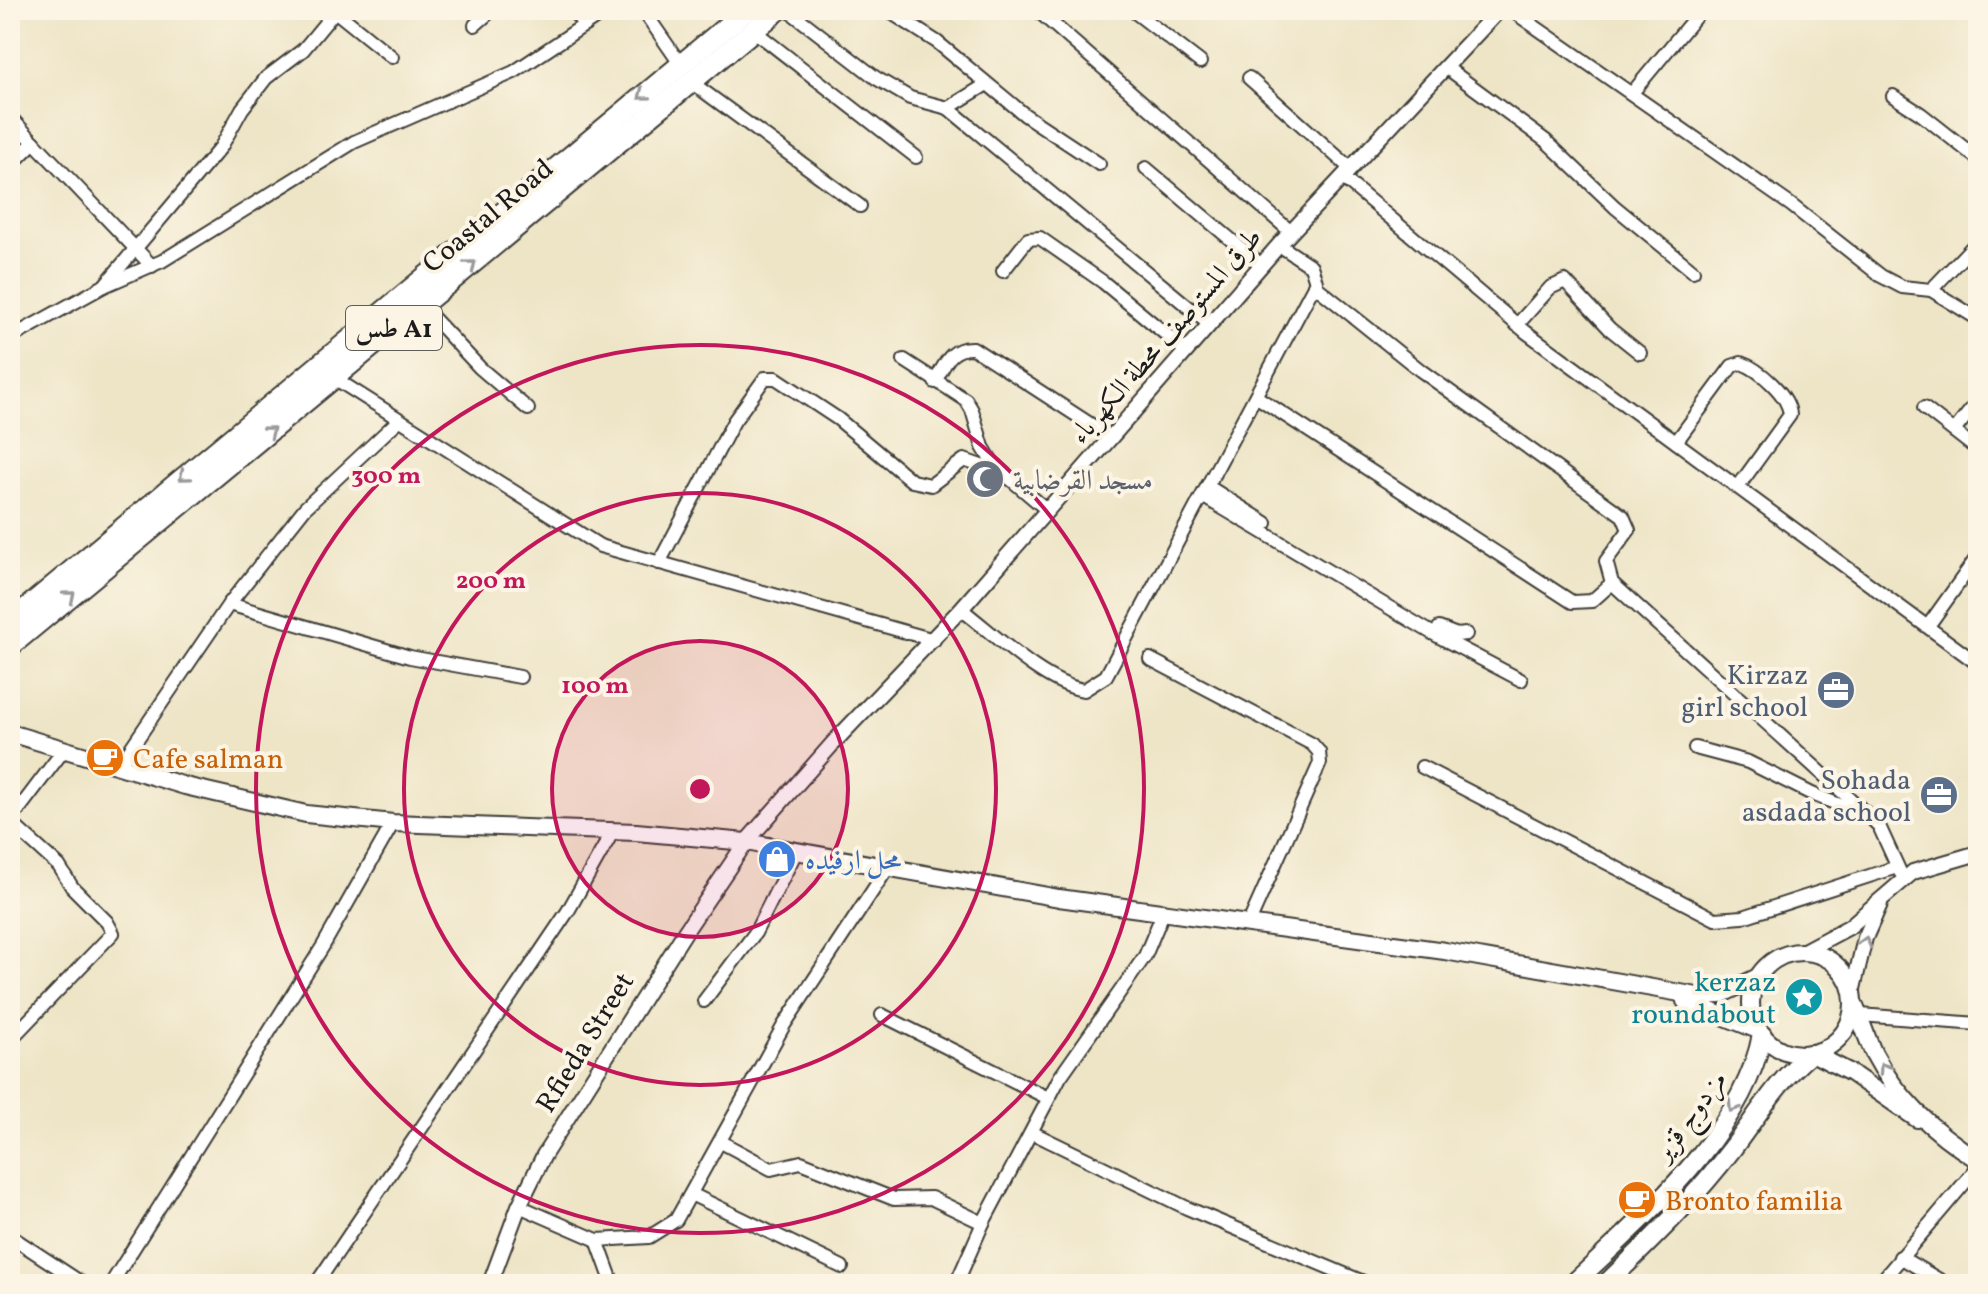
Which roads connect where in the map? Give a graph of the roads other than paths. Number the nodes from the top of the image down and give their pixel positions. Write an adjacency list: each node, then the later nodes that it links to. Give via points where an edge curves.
1 (492, 10): 15 (street)
2 (572, 10): 16 (street)
3 (607, 10): 16 (street)
4 (643, 10): 21 (street)
5 (747, 10): 21 (highway, Coastal Road / طس A1)
6 (778, 10): 17 (highway, Coastal Road / طس A1)
7 (788, 10): 26 (street, via 876,78 910,98)
8 (887, 10): 23 (street, via 937,42)
9 (1132, 10): 19 (street)
10 (1499, 10): 20 (street, طرق المستوصف محطة الكهرباء)
11 (1511, 10): 24 (street)
12 (1701, 10): 24 (street)
13 (336, 11): 18 (street); 39 (street, via 303,50 253,93 221,147)
14 (1046, 12): 36 (street)
15 (475, 25)
16 (585, 25): 41 (street, via 490,84 414,113 334,153)
17 (753, 30): 21 (highway, Coastal Road / طس A1); 29 (street)
18 (392, 57)
19 (1200, 62)
20 (1447, 68): 34 (street, طرق المستوصف محطة الكهرباء); 43 (street, via 1546,141)
21 (686, 73): 35 (street); 47 (highway, Coastal Road / طس A1, one-way to 21); 75 (highway, Coastal Road / طس A1, one-way to 75)
22 (1249, 78): 34 (street)
23 (987, 84): 26 (street); 31 (street)
24 (1632, 93): 46 (street, via 1881,276 1902,287)
25 (1893, 96): 30 (street)
26 (948, 108): 49 (street)
27 (10, 117): 28 (street)
28 (34, 142): 32 (street); 39 (street)
29 (916, 157)
30 (1978, 159)
31 (1099, 164)
32 (10, 166)
33 (1146, 168): 40 (street)
34 (1347, 174): 36 (street, طرق المستوصف محطة الكهرباء); 50 (street)
35 (860, 206)
36 (1291, 232): 38 (street, طرق المستوصف محطة الكهرباء)
37 (1978, 241): 46 (street)
38 (1279, 245): 40 (street, طرق المستوصف محطة الكهرباء); 44 (street, via 1311,266)
39 (138, 248): 41 (street); 45 (street)
40 (1261, 265): 49 (street, طرق المستوصف محطة الكهرباء)
41 (152, 266): 45 (street)
42 (1003, 271): 52 (street, via 1028,239 1040,238)
43 (1693, 271)
44 (1314, 285): 57 (street); 72 (street, via 1420,370 1623,516 1629,530 1606,561)
45 (104, 286): 51 (street)
46 (1931, 290): 48 (street)
47 (422, 306): 55 (highway, Coastal Road / طس A1); 60 (street, via 480,368)
48 (1978, 319)
49 (1209, 324): 52 (street, طرق المستوصف محطة الكهرباء)
50 (1517, 325): 53 (street, via 1550,288 1565,281); 64 (street)
51 (10, 338)
52 (1186, 351): 63 (street, طرق المستوصف محطة الكهرباء)
53 (1640, 353)
54 (904, 360): 56 (street)
55 (334, 378): 61 (street); 79 (highway, Coastal Road / طس A1, one-way to 55)
56 (935, 382): 63 (street, via 952,352 973,348); 66 (street, via 966,400 983,447)
57 (1257, 397): 68 (street); 72 (street, via 1572,602 1592,601)
58 (1978, 401): 62 (street)
59 (1924, 408): 62 (street)
60 (528, 409)
61 (399, 420): 71 (street, via 582,538); 73 (street, via 305,508)
62 (1954, 431): 65 (street)
63 (1110, 437): 69 (street, طرق المستوصف محطة الكهرباء)
64 (1676, 442): 67 (street); 67 (street, via 1732,366 1741,363 1757,371 1786,400 1790,415)
65 (1978, 450)
66 (1001, 473): 69 (street); 71 (street, via 964,460 940,480 922,485 912,481 838,419 776,378 765,378 734,421)
67 (1738, 487): 76 (street)
68 (1206, 492): 74 (street, via 1120,654 1093,686 1084,690 1059,681); 77 (street, via 1426,621 1451,634); 83 (street, via 1432,633)
69 (1047, 510): 74 (street, طرق المستوصف محطة الكهرباء)
70 (1978, 556): 76 (street)
71 (659, 563): 78 (street)
72 (1612, 583): 89 (street)
73 (229, 604): 82 (street, via 410,657); 87 (street)
74 (961, 609): 78 (street, طرق المستوصف محطة الكهرباء)
75 (10, 622)
76 (1928, 626): 81 (street)
77 (1466, 634)
78 (934, 640): 93 (street, طرق المستوصف محطة الكهرباء)
79 (10, 646)
80 (1150, 659): 100 (street, via 1319,752 1320,763)
81 (1978, 664)
82 (520, 677)
83 (1521, 680)
84 (10, 733): 86 (main road)
85 (1695, 748): 89 (street, via 1748,762)
86 (63, 751): 87 (main road); 90 (street)
87 (118, 767): 91 (main road, via 272,808)
88 (1422, 767): 97 (street, via 1715,919 1743,917)
89 (1870, 817): 97 (street)
90 (10, 822): 109 (street, via 59,866 113,933)
91 (393, 823): 92 (main road); 125 (street, via 323,946)
92 (613, 831): 93 (main road); 126 (street, via 568,911)
93 (746, 842): 94 (main road); 118 (street, Rfieda Street, via 571,1111)
94 (797, 850): 96 (main road); 104 (street, via 755,933)
95 (1978, 853): 97 (street)
96 (889, 866): 99 (main road); 114 (street, via 784,1025)
97 (1900, 873): 98 (street)
98 (1886, 893): 101 (street, via 1849,927); 105 (street, one-way to 98, via 1872,919)
99 (1163, 913): 100 (main road); 111 (street, via 1145,956 1087,1033)
100 (1248, 925): 103 (main road, via 1445,951)
101 (1802, 952): 102 (main road, via 1776,959); 105 (main road, via 1838,967)
102 (1758, 977): 103 (main road, via 1713,996); 108 (main road, via 1751,999)
103 (1646, 988): 108 (main road)
104 (704, 1001)
105 (1855, 1004): 107 (street); 110 (main road, via 1842,1035); 112 (main road, one-way to 105, via 1886,1072)
106 (882, 1015): 111 (street)
107 (1978, 1024)
108 (1760, 1032): 110 (main road, via 1789,1053); 131 (main road, مزدوج قزير, one-way to 131, via 1746,1087 1714,1135 1678,1180)
109 (10, 1040)
110 (1812, 1054): 112 (main road); 132 (main road, مزدوج قزير, via 1776,1086 1693,1196)
111 (1048, 1098): 113 (street)
112 (1929, 1125): 115 (main road)
113 (1033, 1133): 119 (street); 130 (street, via 1187,1208)
114 (721, 1142): 117 (street); 119 (street, via 771,1169 794,1160 894,1199 931,1198)
115 (1978, 1160)
116 (1978, 1167): 122 (street)
117 (693, 1195): 121 (street, via 676,1220 657,1233 634,1240); 123 (street)
118 (519, 1206): 121 (street); 127 (street, Rfieda Street)
119 (983, 1223): 129 (street)
120 (10, 1236): 124 (street)
121 (597, 1240): 128 (street)
122 (1900, 1257): 133 (street); 134 (street)
123 (842, 1267)
124 (83, 1284)
125 (111, 1284)
126 (316, 1284)
127 (490, 1284)
128 (613, 1284)
129 (956, 1284)
130 (1368, 1284)
131 (1573, 1284)
132 (1606, 1284)
133 (1879, 1284)
134 (1946, 1284)

